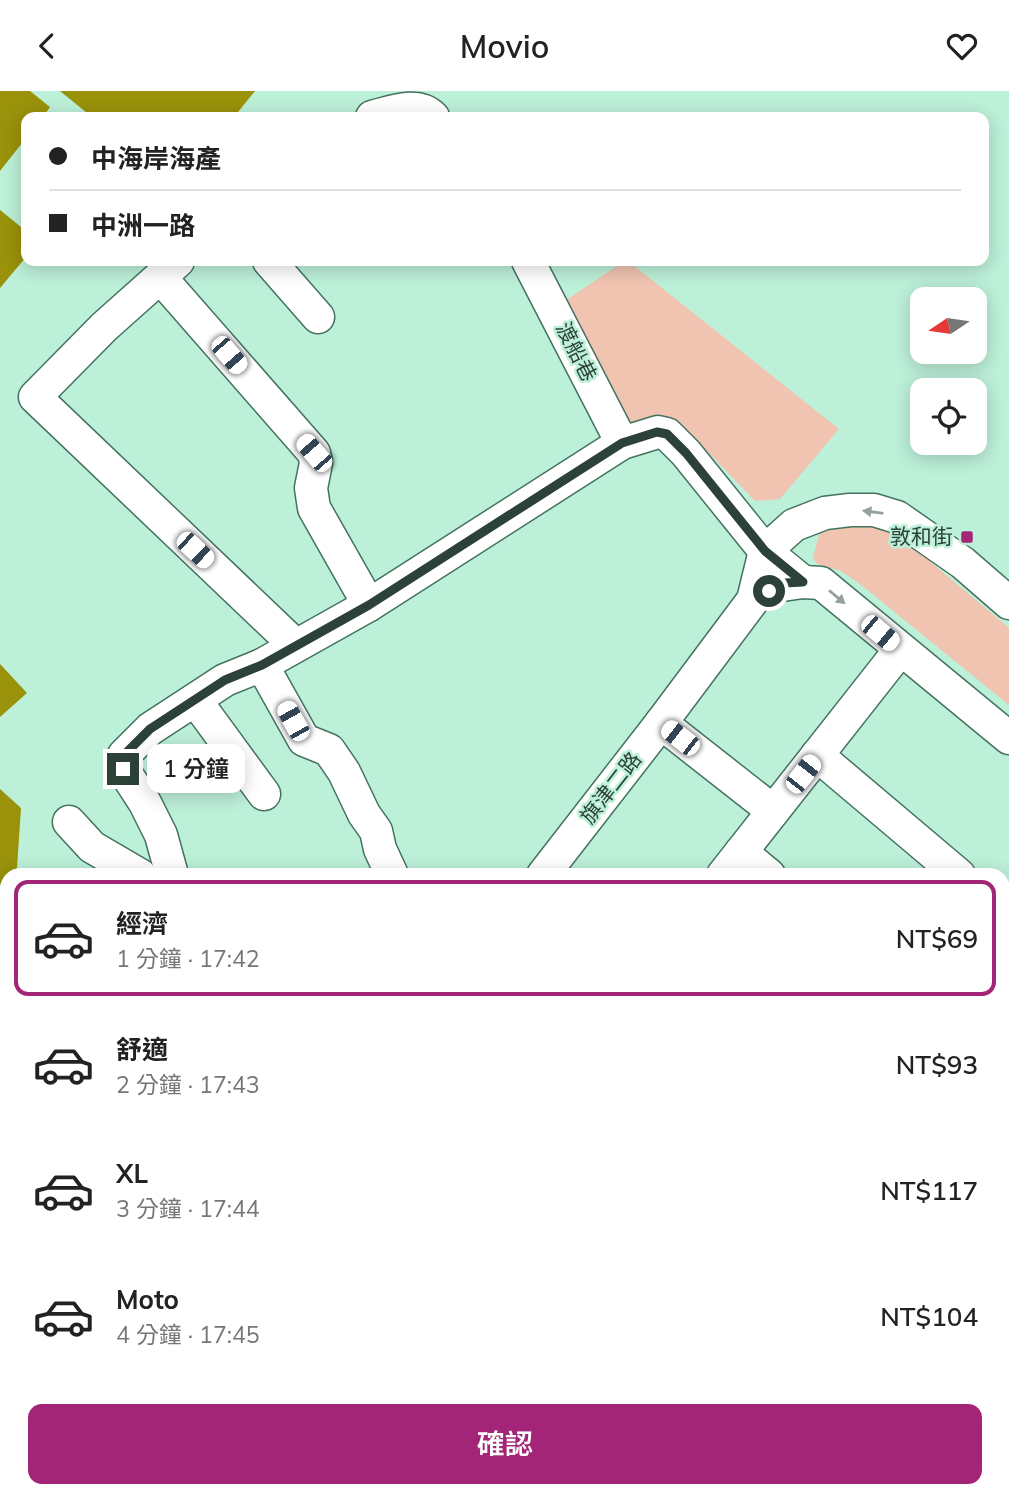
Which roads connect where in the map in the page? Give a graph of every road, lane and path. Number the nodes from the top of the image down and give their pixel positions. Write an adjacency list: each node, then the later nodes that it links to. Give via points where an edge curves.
1 (392, 112): 2 (street, via 408,108)
2 (425, 112)
3 (274, 266): 6 (street)
4 (531, 266): 7 (street, 渡船巷)
5 (169, 269): 12 (street, via 314,453 314,508); 13 (street, via 35,397)
6 (318, 317)
7 (622, 443): 8 (street, via 657,432 667,434); 12 (street)
8 (765, 551): 9 (street); 10 (street); 11 (street, one-way to 8, via 963,563 897,517 874,510 825,513 793,525)
9 (803, 582): 10 (street, via 785,583); 14 (street, one-way to 14, via 821,583)
10 (753, 600): 17 (street, 旗津二路)
11 (1009, 603)
12 (369, 605): 13 (street)
13 (295, 645): 15 (street)
14 (900, 650): 18 (street); 19 (street)
15 (262, 665): 16 (street, via 225,680); 26 (street, via 304,740 329,750 344,772 376,831)
16 (196, 701): 20 (street); 25 (street, via 150,729 124,755 123,769 161,835)
17 (661, 723): 21 (street); 27 (street, 旗津二路)
18 (1009, 738)
19 (817, 755): 21 (street); 28 (street)
20 (264, 794)
21 (773, 811): 23 (street)
22 (69, 822): 24 (street, via 92,847)
23 (732, 864)
24 (128, 868)
25 (170, 868)
26 (389, 868)
27 (548, 868)
28 (950, 868)

